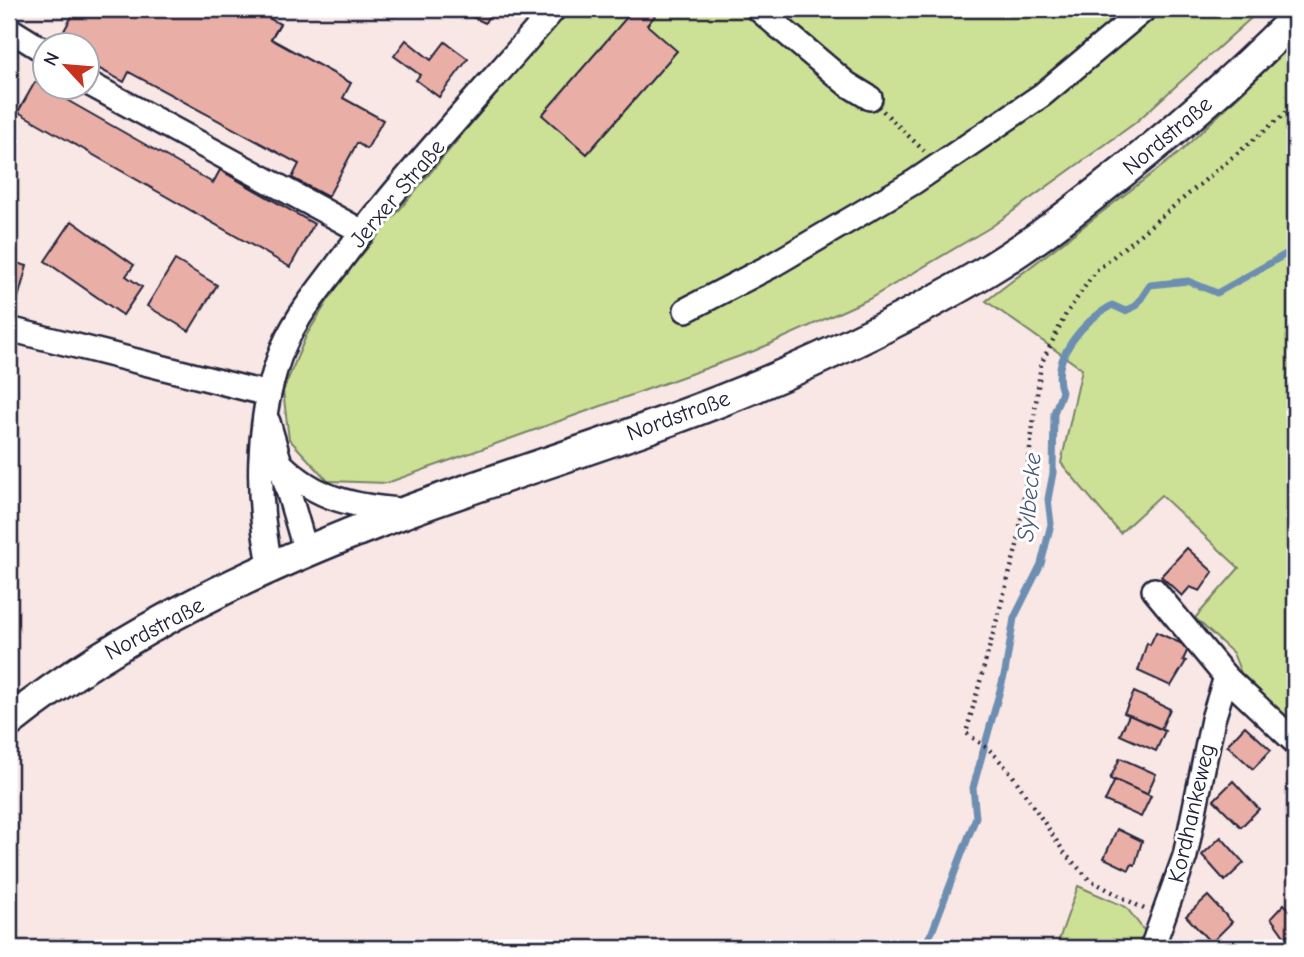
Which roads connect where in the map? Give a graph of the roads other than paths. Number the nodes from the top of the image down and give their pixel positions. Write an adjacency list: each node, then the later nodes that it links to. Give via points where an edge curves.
1 (554, 9): 9 (street, Jerxer Straße)
2 (758, 9): 8 (street, via 847,85)
3 (1145, 9): 10 (street, via 1042,95 914,182)
4 (1295, 18): 14 (main road, Nordstraße, via 1180,128 1052,228 987,271 884,326 744,391)
5 (9, 29): 6 (street)
6 (32, 43)
7 (102, 91): 9 (street)
8 (870, 98)
9 (361, 231): 12 (street, Jerxer Straße, via 309,299 279,356)
10 (686, 310)
11 (9, 329): 12 (street)
12 (267, 405): 13 (street); 16 (street, Jerxer Straße, via 260,470)
13 (281, 463): 14 (street, via 302,484 346,504); 15 (street)
14 (409, 511): 15 (main road, Nordstraße)
15 (306, 552): 16 (main road, Nordstraße)
16 (271, 569): 19 (main road, Nordstraße, via 143,630 60,682)
17 (1154, 590): 18 (street)
18 (1226, 677): 20 (street); 21 (street, Kordhankeweg, via 1185,856)
19 (9, 723)
20 (1295, 742)
21 (1152, 948)

